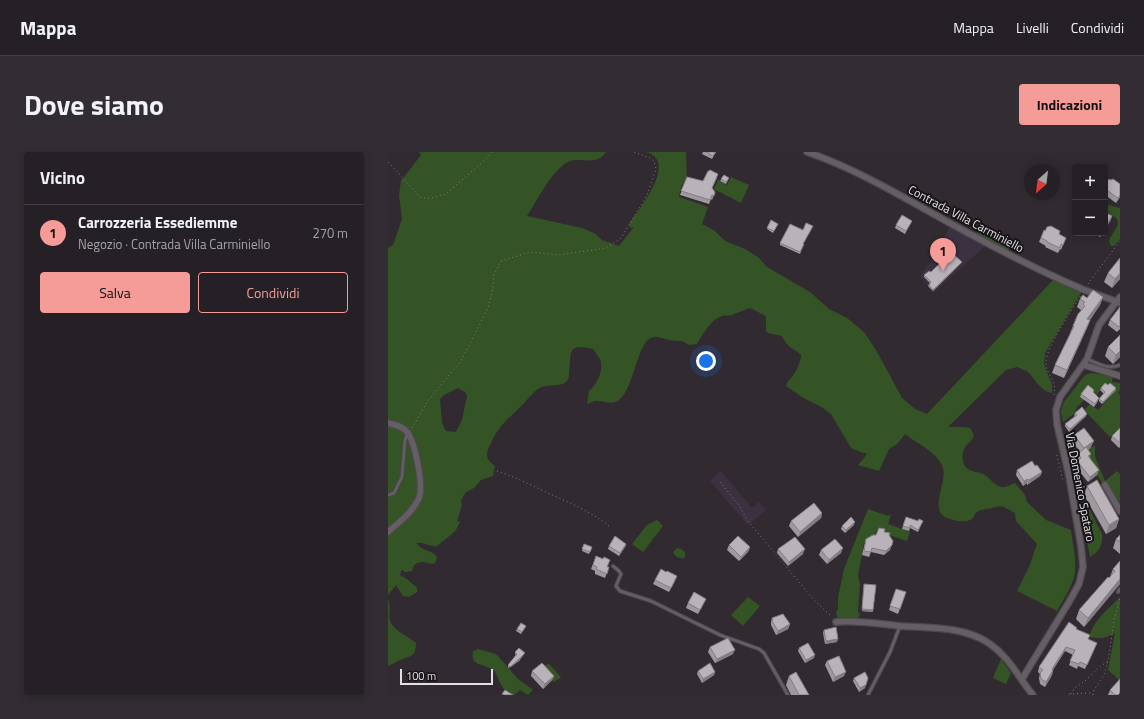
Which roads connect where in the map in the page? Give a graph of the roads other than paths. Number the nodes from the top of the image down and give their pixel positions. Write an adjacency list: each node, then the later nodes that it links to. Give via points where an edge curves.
1 (807, 152): 2 (street, Contrada Villa Carminiello, via 887,189 1036,269 1084,290)
2 (1119, 300): 3 (street, Via Domenico Spataro, via 1099,325)
3 (1087, 359): 4 (street, Via Domenico Spataro); 5 (lane, via 1113,368)
4 (1084, 365): 6 (street); 16 (street, Via Domenico Spataro, via 1060,397 1056,410 1056,424 1069,476 1083,566 1069,602)
5 (1120, 365)
6 (1120, 376)
7 (388, 423): 8 (street)
8 (407, 431): 10 (lane, via 402,477 394,493); 12 (street, via 412,439 421,480 421,492 412,510)
9 (1105, 485): 11 (street)
10 (388, 495)
11 (1120, 511)
12 (388, 532)
13 (613, 566): 17 (lane, via 621,574 616,586 620,590 651,601 720,635 759,649 764,653)
14 (834, 620): 15 (street)
15 (900, 626): 16 (street, via 954,631 982,639 1002,655); 18 (lane)
16 (1022, 679): 19 (street)
17 (788, 695)
18 (868, 695)
19 (1033, 695)

